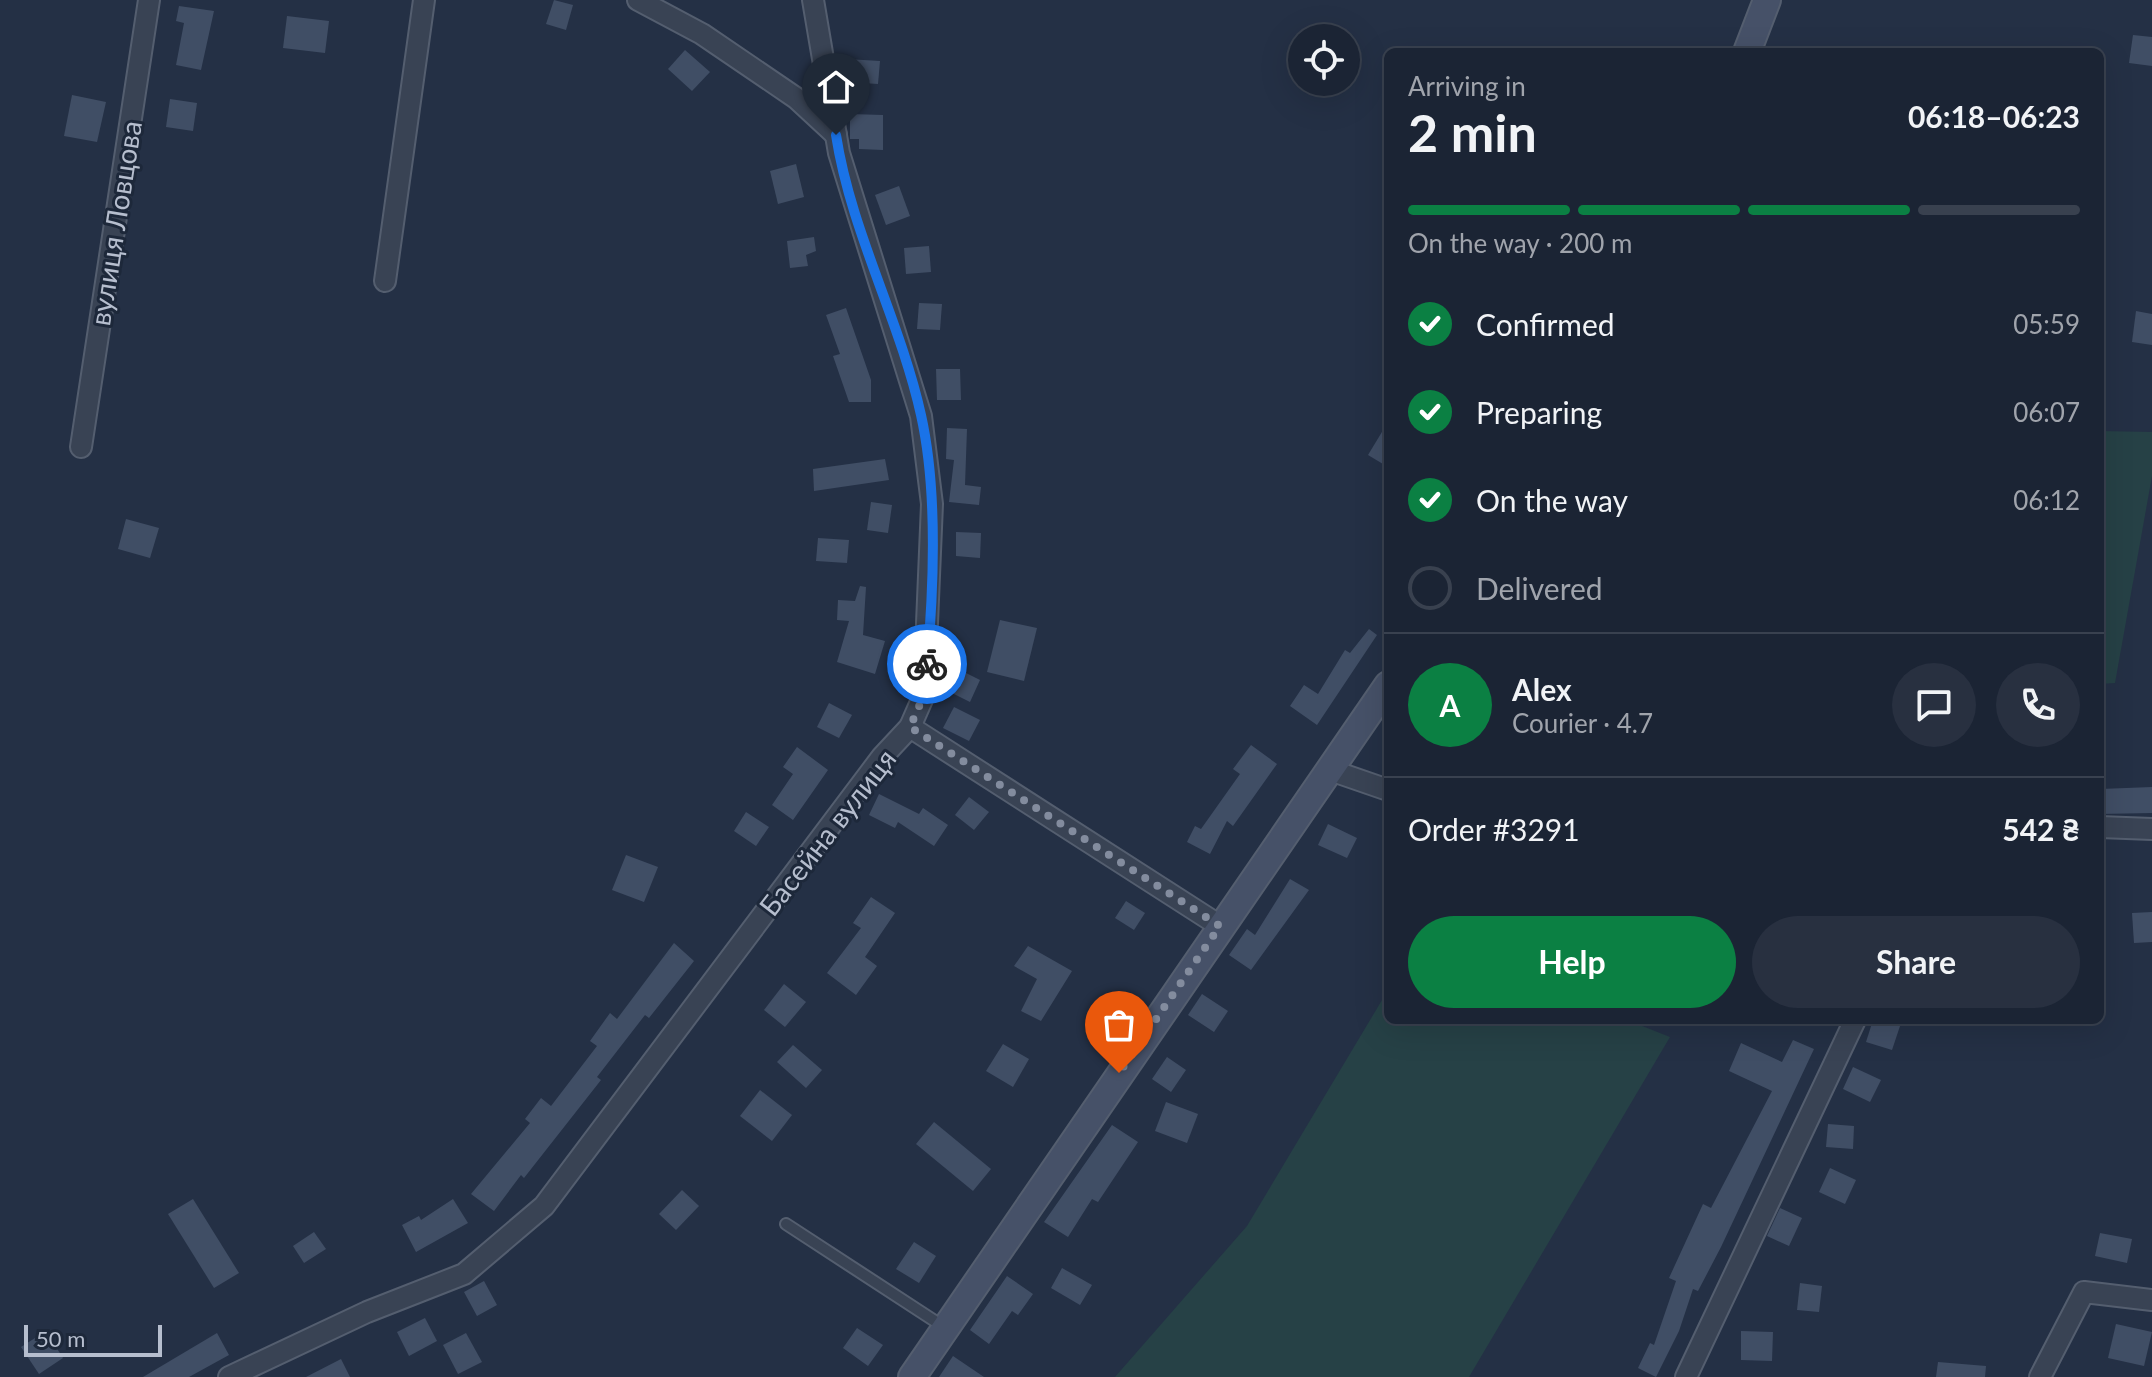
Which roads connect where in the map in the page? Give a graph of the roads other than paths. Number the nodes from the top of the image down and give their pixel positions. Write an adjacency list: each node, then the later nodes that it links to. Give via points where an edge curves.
1 (149, 0): 9 (street, вулиця Ловцова)
2 (424, 0): 8 (street)
3 (638, 0): 7 (street, via 702,34 796,98)
4 (813, 0): 7 (street, Басейна вулиця)
5 (1767, 0): 6 (main road)
6 (1749, 48)
7 (836, 135): 11 (street, Басейна вулиця, via 921,416 931,489 928,657 924,695)
8 (385, 281)
9 (81, 447)
10 (1384, 691): 12 (main road)
11 (910, 727): 16 (street); 21 (street, Басейна вулиця, via 882,757 544,1206 464,1274 367,1312)
12 (1330, 770): 13 (street); 16 (main road)
13 (1384, 789)
14 (2104, 827): 15 (street)
15 (2152, 829)
16 (1220, 926): 20 (main road)
17 (1853, 1024): 23 (street)
18 (786, 1224): 20 (lane)
19 (2152, 1300): 24 (street, via 2084,1292)
20 (945, 1328): 22 (main road)
21 (229, 1377)
22 (912, 1377)
23 (1686, 1377)
24 (2040, 1377)

